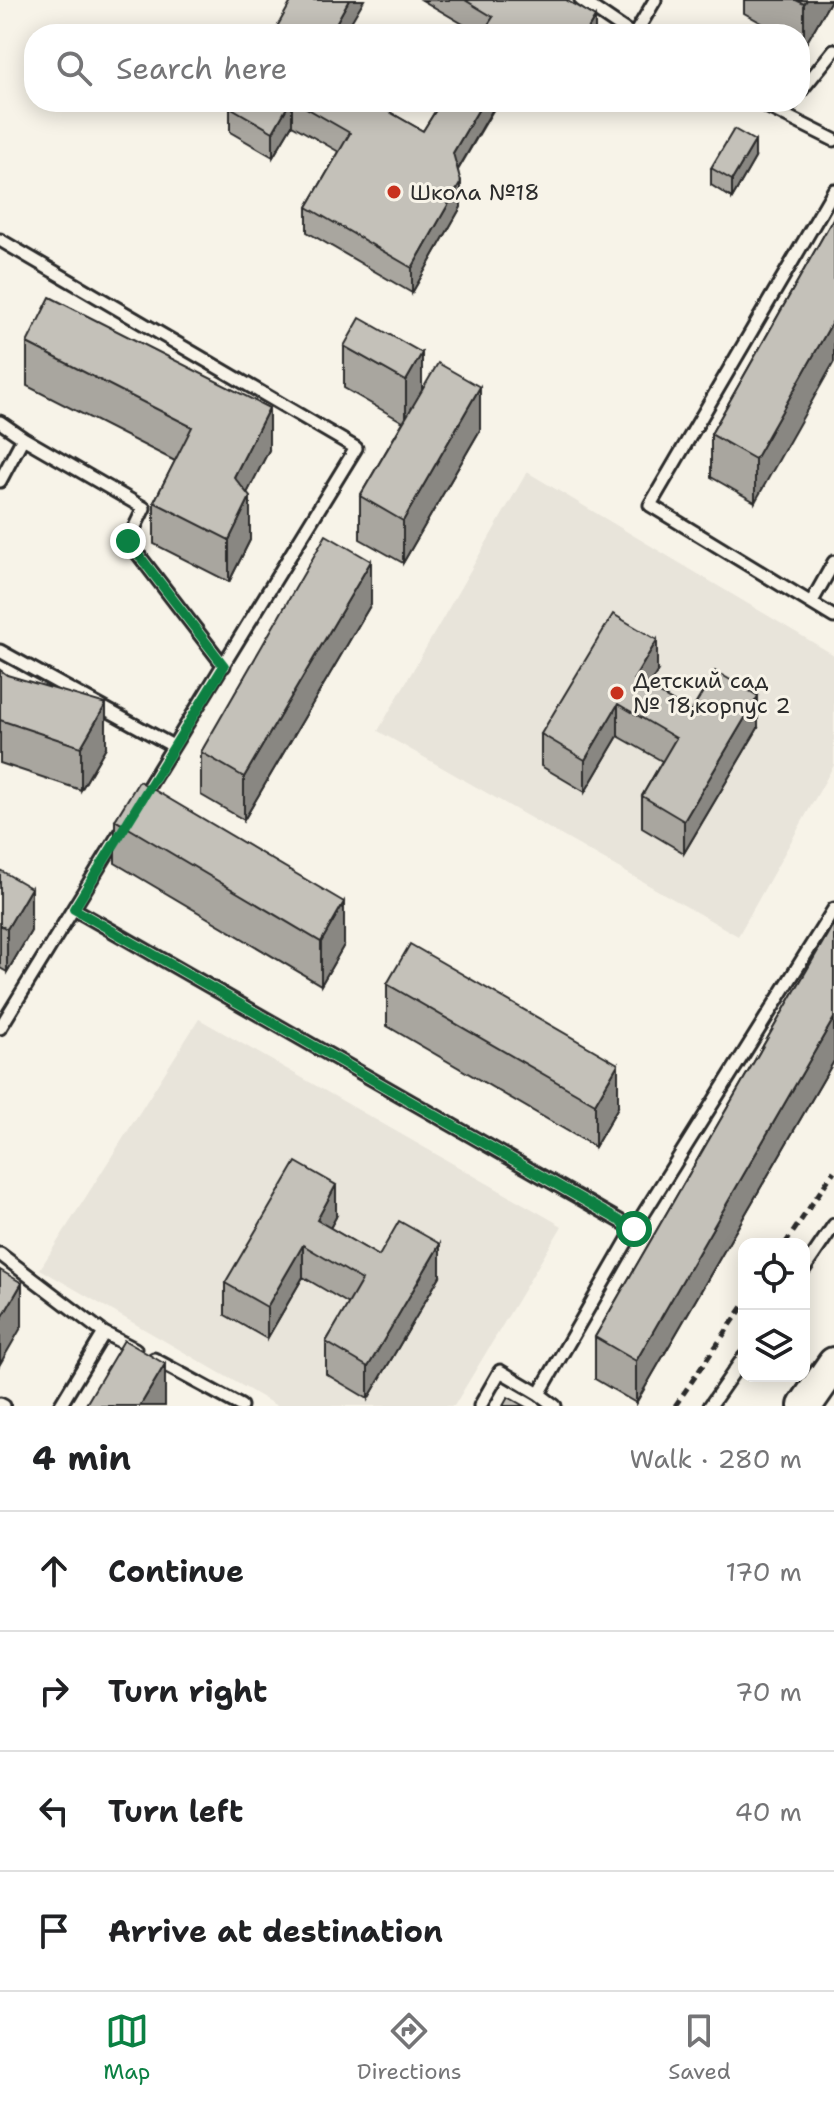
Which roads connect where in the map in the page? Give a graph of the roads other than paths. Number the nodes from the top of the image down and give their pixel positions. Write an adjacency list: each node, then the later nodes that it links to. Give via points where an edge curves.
1 (581, 0): 3 (lane)
2 (655, 0): 4 (lane)
3 (618, 24)
4 (639, 24)
5 (834, 50): 6 (lane)
6 (810, 80)
7 (778, 112): 8 (lane)
8 (782, 114): 9 (lane)
9 (834, 140)
10 (834, 190): 16 (lane, via 650,505)
11 (0, 240): 19 (lane, via 356,448)
12 (0, 422): 13 (lane)
13 (23, 438): 14 (lane); 19 (lane, via 144,508 128,541)
14 (0, 481)
15 (834, 562): 16 (lane)
16 (811, 603): 17 (lane)
17 (834, 617)
18 (0, 651): 20 (lane)
19 (224, 666): 20 (lane)
20 (173, 746): 21 (lane)
21 (74, 909): 23 (lane); 26 (lane)
22 (834, 909): 26 (lane)
23 (4, 1012): 24 (lane)
24 (0, 1028)
25 (834, 1225): 28 (lane)
26 (634, 1229): 32 (lane)
27 (0, 1254): 29 (lane)
28 (810, 1260)
29 (104, 1333): 33 (lane); 34 (lane)
30 (834, 1364): 38 (main road)
31 (738, 1366): 37 (lane)
32 (539, 1394): 35 (lane, via 500,1371); 36 (lane)
33 (60, 1406)
34 (241, 1406)
35 (480, 1406)
36 (555, 1406)
37 (710, 1406)
38 (805, 1406)

